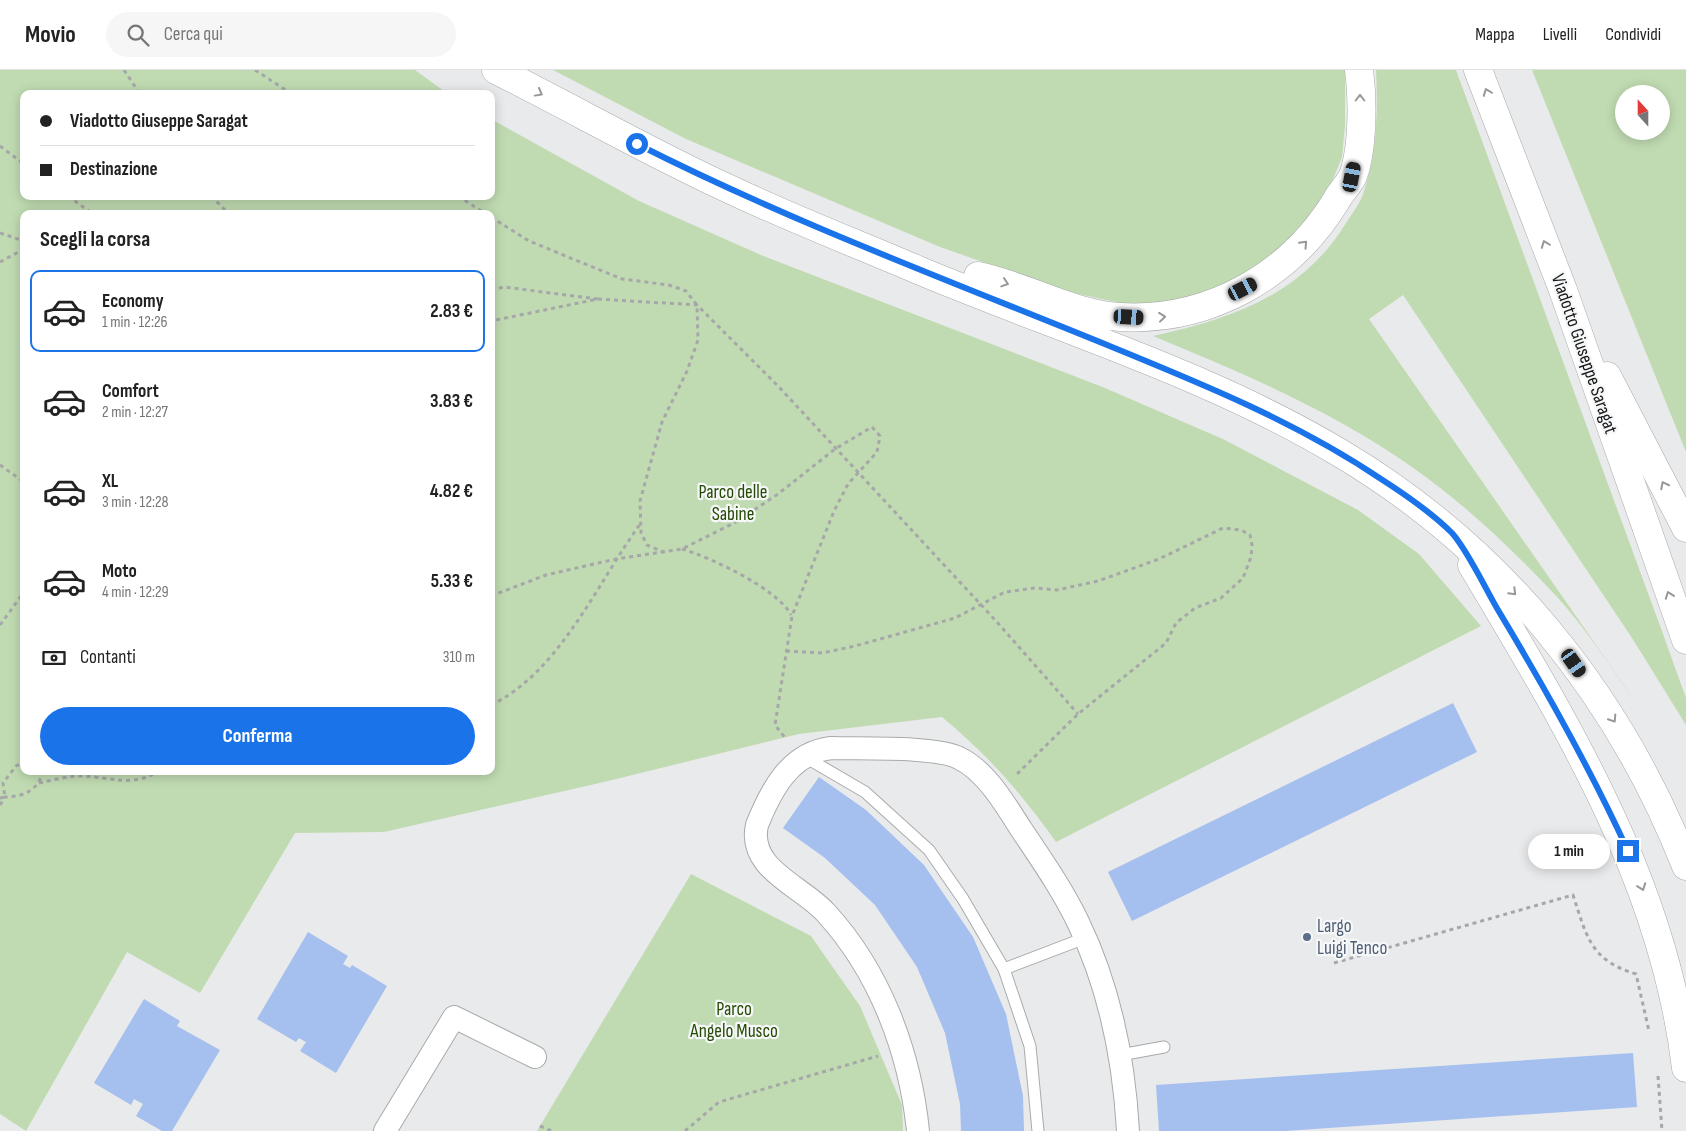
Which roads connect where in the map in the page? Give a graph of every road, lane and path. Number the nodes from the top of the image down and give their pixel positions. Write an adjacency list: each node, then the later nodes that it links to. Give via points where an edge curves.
1 (124, 70): 6 (path)
2 (255, 70): 7 (path)
3 (496, 70): 21 (main road, one-way to 21, via 726,188)
4 (1359, 70): 21 (main road, one-way to 4, via 993,279 1096,314 1117,317 1180,314 1232,295 1292,257 1325,218 1352,177 1359,133)
5 (1478, 70): 23 (main road, Viadotto Giuseppe Saragat, one-way to 5)
6 (137, 90)
7 (286, 90)
8 (0, 146): 9 (path)
9 (20, 161)
10 (74, 200): 13 (path)
11 (215, 200): 14 (path)
12 (464, 200): 15 (path)
13 (87, 210)
14 (225, 210)
15 (480, 210)
16 (495, 220): 25 (path, via 529,241 605,273 686,291)
17 (0, 233): 18 (path)
18 (20, 240)
19 (20, 251): 20 (path)
20 (0, 262)
21 (922, 272): 33 (main road, via 1165,368 1279,420 1378,477 1428,512)
22 (495, 289): 24 (path, via 504,287)
23 (1563, 290): 32 (main road, one-way to 23); 42 (main road, Viadotto Giuseppe Saragat, one-way to 23)
24 (598, 299): 25 (path); 26 (path)
25 (697, 305): 27 (path); 31 (path, via 698,340 662,422 640,502)
26 (495, 320)
27 (835, 449): 29 (path); 29 (path, via 872,427 876,430 880,436 877,452); 34 (path, via 736,522)
28 (0, 465): 30 (path)
29 (856, 473): 39 (path); 40 (path, via 834,511)
30 (20, 479)
31 (641, 522): 35 (path, via 641,533 647,545); 36 (path)
32 (1686, 528)
33 (1454, 536): 56 (main road, one-way to 56, via 1527,606 1567,652 1601,700 1652,788); 65 (main road, one-way to 65, via 1532,666 1634,865 1669,972)
34 (682, 549): 35 (path); 40 (path, via 702,555 776,596)
35 (666, 553): 36 (path)
36 (616, 560): 37 (path, via 546,575); 44 (path, via 577,620 543,664 525,684)
37 (495, 594)
38 (20, 598): 41 (path)
39 (980, 606): 43 (path, via 955,618 855,646 822,653); 45 (path); 45 (path, via 1006,592 1035,588 1057,590 1098,581 1159,559 1222,528 1250,534 1251,557 1243,578 1221,598 1195,608 1176,623 1166,643)
40 (792, 616): 43 (path)
41 (0, 625)
42 (1686, 640)
43 (786, 652): 46 (path, via 775,725)
44 (495, 703)
45 (1078, 714): 52 (path)
46 (787, 740)
47 (804, 756): 52 (street, via 831,748 939,752 957,756 975,768); 59 (lane, via 865,792 929,850); 62 (street, via 783,774 759,818 755,833 757,849 775,873 809,897 832,920 880,995)
48 (20, 764): 54 (path, via 2,783)
49 (42, 775): 51 (path)
50 (150, 775): 51 (path, via 136,781 80,776)
51 (39, 783): 54 (path, via 21,797)
52 (996, 794): 57 (street, via 1054,878)
53 (0, 798): 54 (path)
54 (5, 798): 55 (path)
55 (0, 805)
56 (1686, 866)
57 (1085, 938): 59 (lane); 63 (street, via 1104,990)
58 (1334, 963): 60 (path, via 1573,895 1587,936 1597,953 1614,967 1636,974)
59 (1004, 969): 72 (lane, via 1030,1046)
60 (1651, 1036)
61 (1164, 1047): 63 (lane)
62 (902, 1049): 70 (path, via 719,1102); 71 (street, via 911,1081)
63 (1120, 1055): 73 (street)
64 (535, 1057): 68 (street, via 454,1017)
65 (1686, 1068)
66 (1657, 1072): 74 (path)
67 (540, 1126): 69 (path)
68 (385, 1131)
69 (552, 1131)
70 (685, 1131)
71 (918, 1131)
72 (1038, 1131)
73 (1128, 1131)
74 (1662, 1131)

